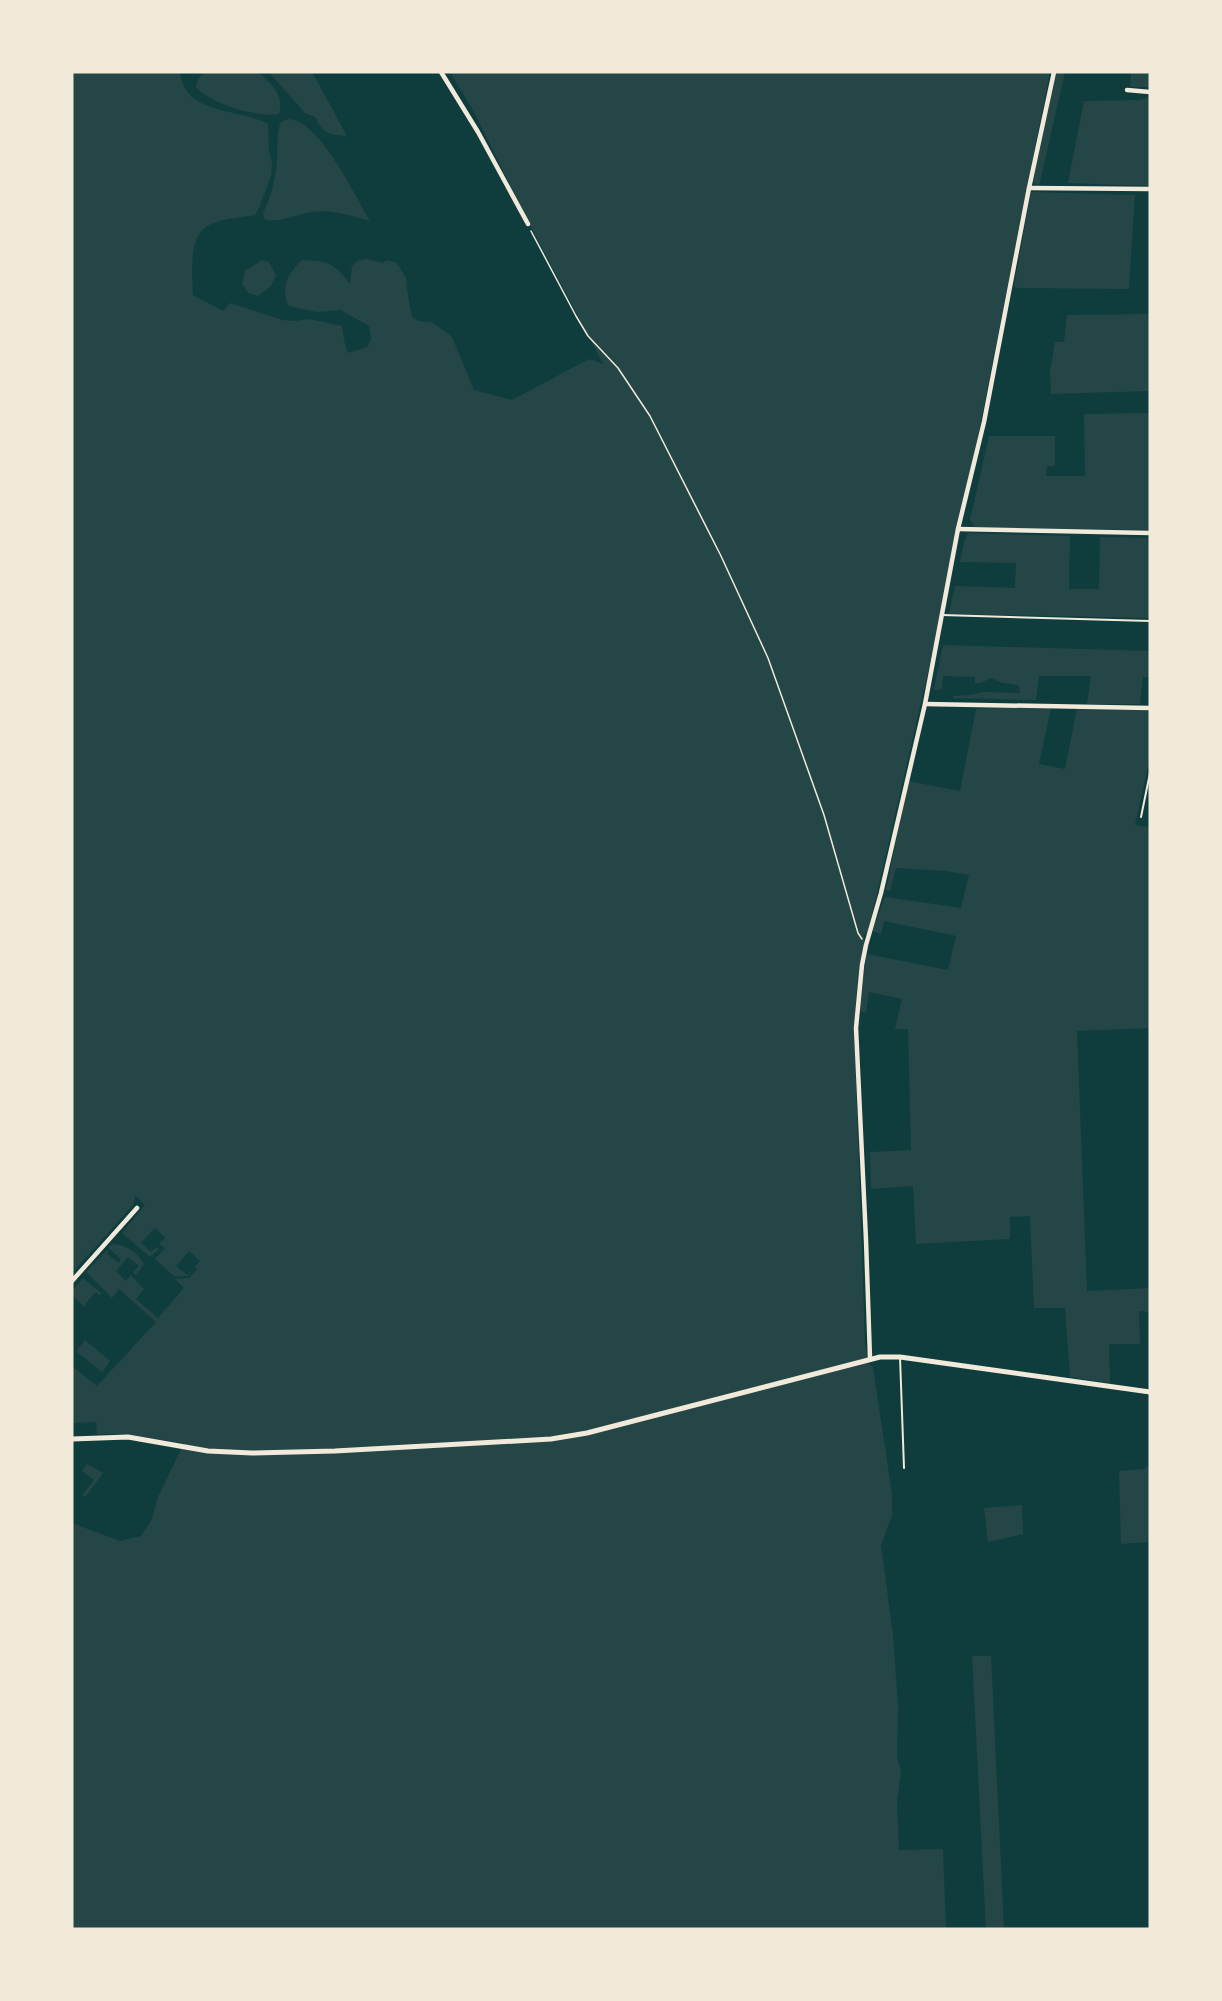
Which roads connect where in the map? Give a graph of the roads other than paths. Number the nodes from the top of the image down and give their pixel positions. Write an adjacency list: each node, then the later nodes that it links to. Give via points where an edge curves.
1 (441, 72): 7 (street)
2 (1054, 72): 5 (street)
3 (1127, 90): 4 (street)
4 (1150, 92)
5 (1029, 188): 6 (street); 8 (street, via 984,422)
6 (1150, 189)
7 (528, 225)
8 (958, 529): 9 (street); 10 (street)
9 (1150, 533)
10 (942, 615): 11 (lane); 12 (street)
11 (1150, 621)
12 (925, 704): 13 (street); 19 (street, via 858,991 856,1028)
13 (1150, 708)
14 (1150, 772): 15 (lane)
15 (1141, 817)
16 (137, 1208): 17 (street)
17 (72, 1281)
18 (900, 1357): 19 (street); 20 (street); 22 (lane)
19 (870, 1358): 21 (street, via 587,1433 551,1439 252,1453 208,1451 128,1437)
20 (1150, 1392)
21 (72, 1439)
22 (904, 1468)

